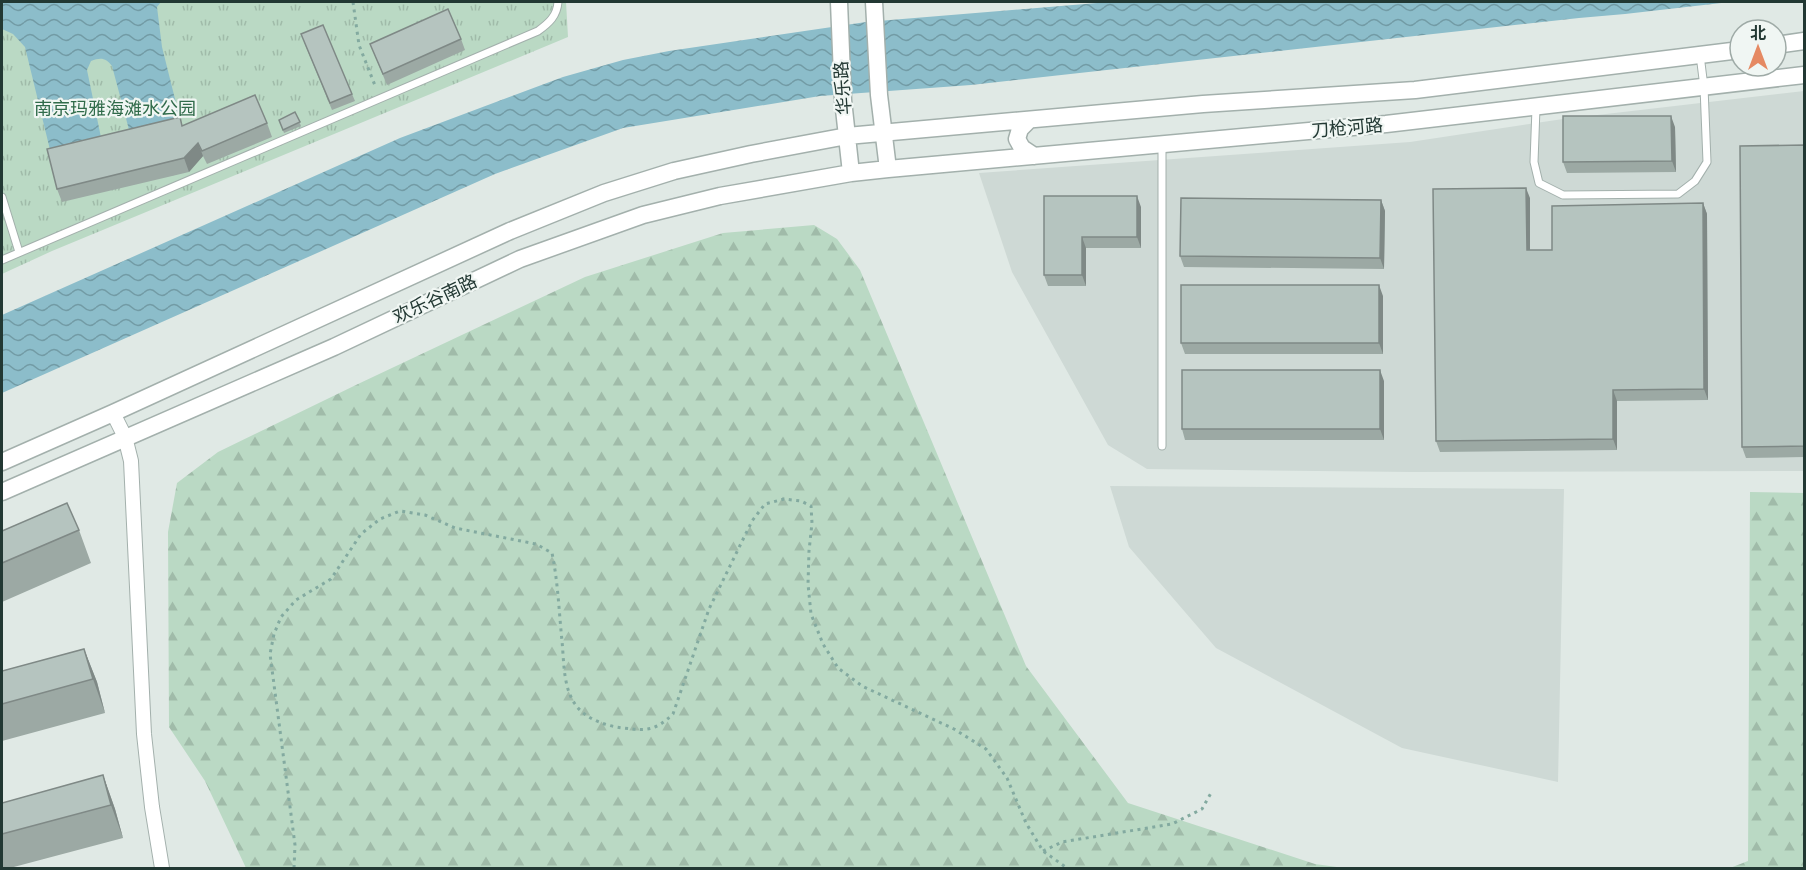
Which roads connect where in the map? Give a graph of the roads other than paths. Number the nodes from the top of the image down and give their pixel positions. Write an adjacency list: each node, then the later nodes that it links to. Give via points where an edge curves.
1 (558, 2): 19 (lane, via 550,22 538,31)
2 (839, 2): 13 (street, 华乐路)
3 (874, 2): 12 (street, 华乐路)
4 (1804, 41): 5 (street)
5 (1788, 43)
6 (1728, 52): 7 (street, 刀枪河路)
7 (1700, 55): 9 (lane); 11 (street, 刀枪河路, via 1415,90)
8 (1804, 75): 9 (street, 刀枪河路)
9 (1704, 87): 10 (street, 刀枪河路); 10 (lane, via 1707,162 1695,181 1678,194 1563,195 1539,183 1534,162)
10 (1536, 108): 14 (street, 刀枪河路)
11 (1029, 120): 12 (street, 刀枪河路); 15 (street, via 1017,139)
12 (885, 133): 13 (street, 欢乐谷南路); 16 (street, 华乐路)
13 (847, 136): 17 (street, 华乐路); 21 (street, 欢乐谷南路, via 674,171 604,193 510,231)
14 (1162, 144): 15 (street, 刀枪河路); 23 (lane)
15 (1034, 156): 16 (street, 刀枪河路)
16 (888, 169): 17 (street, 欢乐谷南路)
17 (851, 173): 22 (street, 欢乐谷南路, via 720,196 643,215 520,259)
18 (2, 197): 19 (lane)
19 (19, 252): 20 (lane)
20 (2, 260)
21 (113, 413): 22 (street); 24 (street, 欢乐谷南路)
22 (125, 437): 25 (street, 欢乐谷南路); 26 (street, via 133,489 144,734)
23 (1162, 446)
24 (2, 462)
25 (2, 492)
26 (162, 868)

